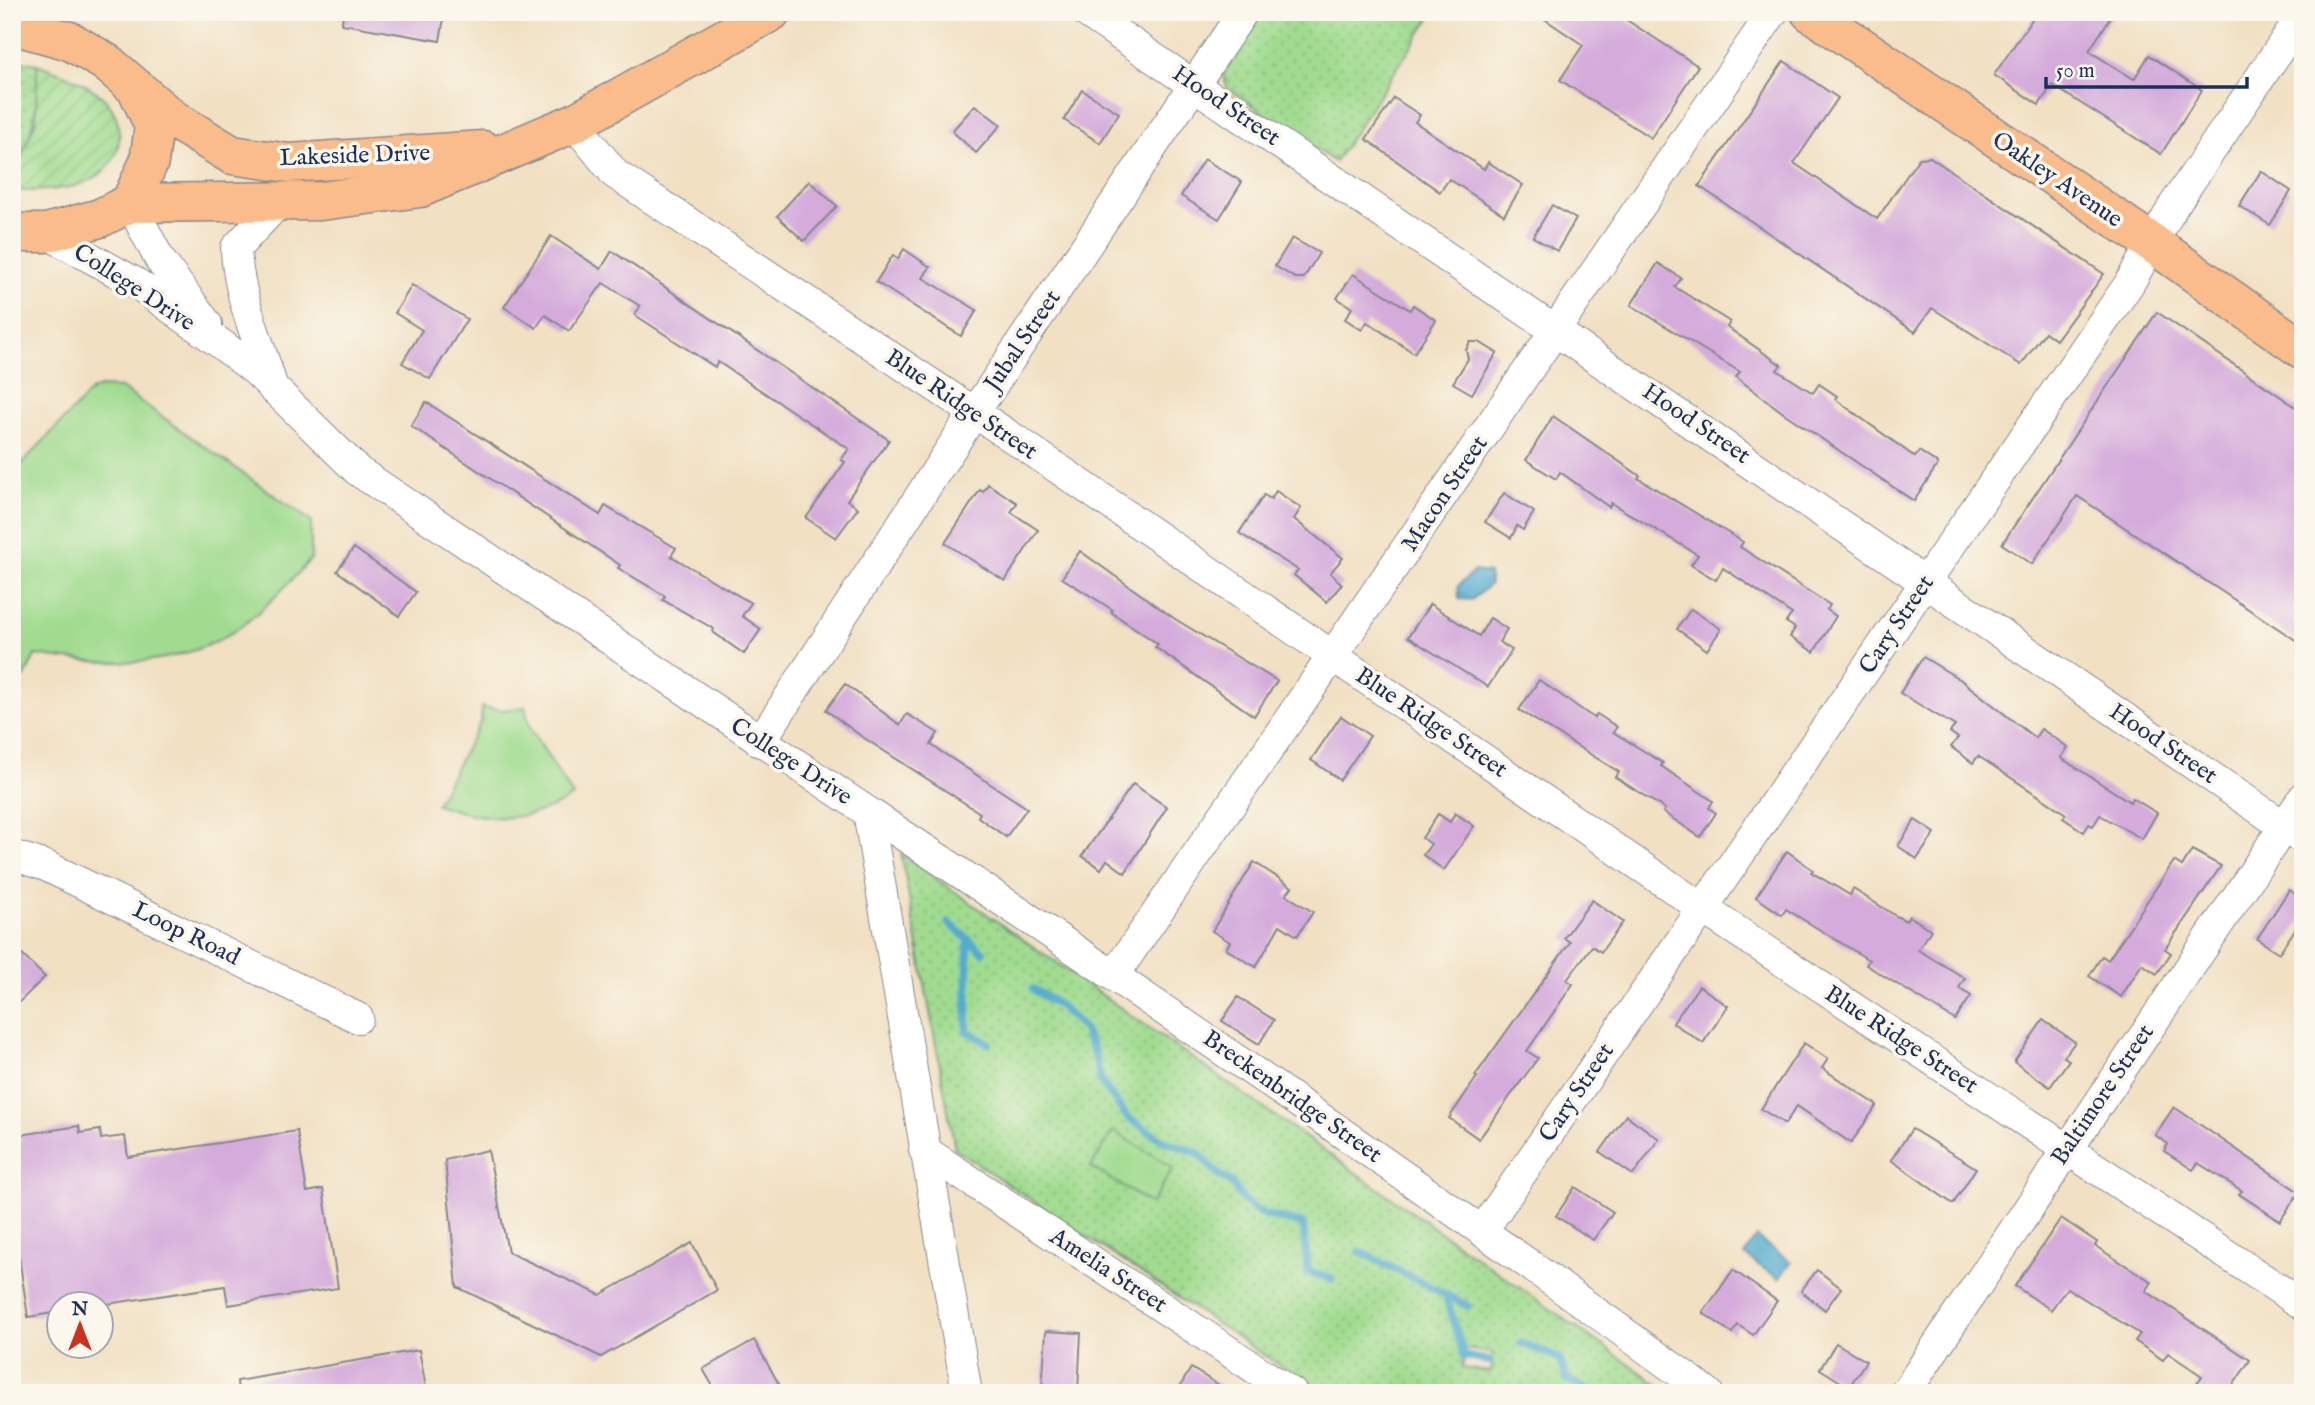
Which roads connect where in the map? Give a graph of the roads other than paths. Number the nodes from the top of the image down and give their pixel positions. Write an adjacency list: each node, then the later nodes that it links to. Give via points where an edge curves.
1 (771, 12): 10 (main road, Lakeside Drive)
2 (1086, 12): 8 (street, Hood Street)
3 (1243, 12): 8 (street, Jubal Street)
4 (1773, 12): 16 (street, Macon Street)
5 (1810, 12): 15 (main road, Oakley Avenue)
6 (2303, 14): 15 (street, Cary Street)
7 (12, 25): 9 (main road, Lakeside Drive, via 70,41)
8 (1194, 86): 16 (street, Hood Street); 20 (street, Jubal Street)
9 (136, 87): 11 (main road, Lakeside Drive, via 172,118 232,155 289,163); 13 (main road, via 154,126 149,162)
10 (574, 123): 11 (main road, Lakeside Drive); 20 (street, Blue Ridge Street, via 615,174)
11 (513, 148): 12 (main road, Lakeside Drive, via 420,188)
12 (279, 202): 13 (main road, Lakeside Drive); 19 (street, College Drive, via 236,248 237,278)
13 (130, 203): 14 (main road, via 100,218); 17 (street, College Drive, via 160,260)
14 (23, 234): 17 (street, College Drive, via 136,284)
15 (2152, 243): 18 (main road, Oakley Avenue); 21 (street, Cary Street, via 2129,284)
16 (1556, 328): 21 (street, Hood Street); 22 (street, Macon Street)
17 (221, 345): 19 (street, College Drive)
18 (2303, 350)
19 (274, 389): 23 (street, College Drive, via 358,471)
20 (974, 413): 22 (street, Blue Ridge Street); 23 (street, Jubal Street)
21 (1927, 580): 26 (street, Hood Street); 28 (street, Cary Street)
22 (1335, 657): 28 (street, Blue Ridge Street); 29 (street, Macon Street)
23 (760, 742): 25 (street, College Drive)
24 (2303, 798): 26 (street, Baltimore Street)
25 (868, 812): 29 (street, Breckenbridge Street); 32 (street, College Drive)
26 (2293, 832): 31 (street, Baltimore Street)
27 (12, 856): 30 (street, Loop Road, via 46,866)
28 (1702, 908): 31 (street, Blue Ridge Street); 33 (street, Cary Street)
29 (1115, 974): 33 (street, Breckenbridge Street)
30 (358, 1018)
31 (2066, 1149): 34 (street, Blue Ridge Street); 38 (street, Baltimore Street)
32 (924, 1150): 35 (street, College Drive); 36 (street, Amelia Street)
33 (1483, 1230): 37 (street, Breckenbridge Street)
34 (2303, 1305)
35 (967, 1393)
36 (1292, 1393)
37 (1708, 1393)
38 (1905, 1393)

